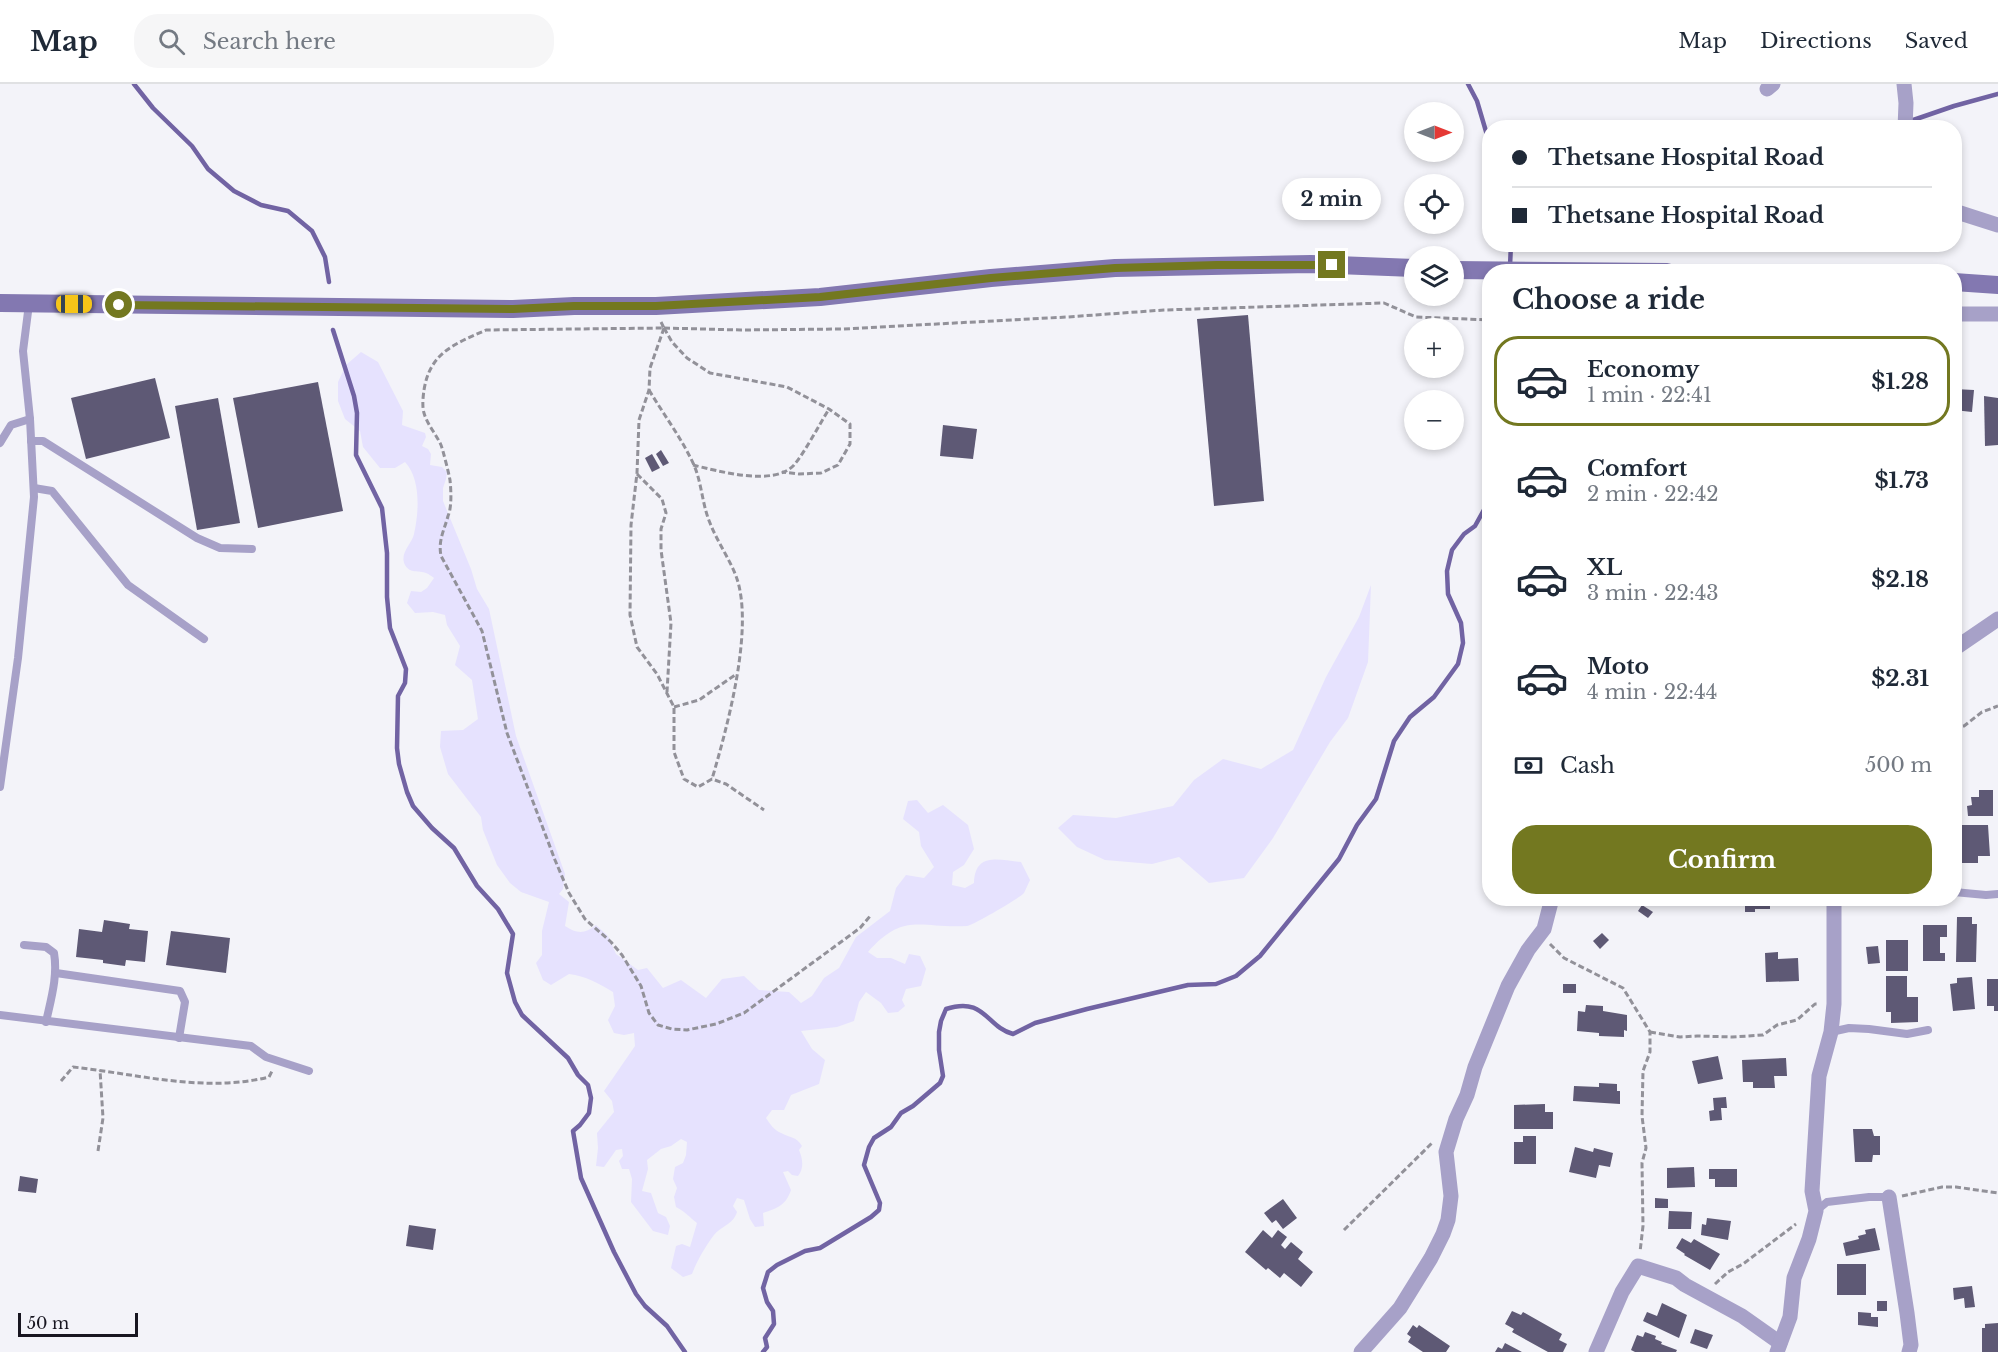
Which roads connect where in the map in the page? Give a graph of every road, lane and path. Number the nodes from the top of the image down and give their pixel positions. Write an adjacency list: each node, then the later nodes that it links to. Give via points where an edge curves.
1 (1904, 84): 2 (street)
2 (1905, 120)
3 (1962, 214): 4 (street)
4 (1998, 225)
5 (1404, 268): 12 (main road, via 1311,264 1126,268 820,297)
6 (1464, 270): 7 (main road)
7 (1482, 270)
8 (1962, 283): 9 (main road)
9 (1998, 285)
10 (0, 303): 11 (main road)
11 (29, 304): 12 (main road, via 513,309); 19 (lane, via 23,351)
12 (656, 306): 16 (path)
13 (1962, 314): 14 (street)
14 (1998, 314)
15 (1482, 320): 16 (path, via 1416,317 1384,303 1164,310 843,329)
16 (664, 328): 17 (path, via 650,368); 18 (path, via 687,358 710,373 787,387); 42 (path, via 486,330 459,342 436,359 429,370 423,412 441,446 450,480 450,514 441,535 441,556 482,631 507,733 569,893 585,919 622,955 658,1025 687,1030 744,1013 860,928)
17 (649, 390): 22 (path); 24 (path, via 639,420)
18 (829, 409): 23 (path, via 793,466); 23 (path, via 850,424 850,444 838,465 821,473)
19 (30, 419): 20 (lane); 21 (lane, via 10,425)
20 (31, 441): 25 (lane); 26 (lane, via 43,441 197,538 220,548)
21 (0, 443)
22 (693, 465): 23 (path, via 748,476); 30 (path, via 709,521 736,578 742,609)
23 (782, 472)
24 (637, 473): 31 (path, via 631,525 630,615 637,647); 31 (path, via 662,499 666,513 661,550 671,623)
25 (34, 488): 28 (lane, via 52,492 128,585); 36 (lane, via 18,658)
26 (252, 549)
27 (1998, 619): 29 (street)
28 (204, 639)
29 (1962, 644)
30 (736, 674): 33 (path, via 699,700); 35 (path)
31 (667, 694): 33 (path)
32 (1998, 706): 34 (path)
33 (674, 707): 35 (path, via 674,752 684,779 698,787)
34 (1962, 726)
35 (712, 779): 37 (path)
36 (0, 787)
37 (764, 810)
38 (1962, 893): 39 (lane)
39 (1998, 894)
40 (1550, 906): 43 (street)
41 (1834, 906): 46 (street)
42 (871, 915)
43 (1544, 929): 50 (path, via 1551,946 1564,958 1623,988); 67 (street, via 1508,986 1456,1119 1446,1152 1451,1196 1443,1234 1400,1308)
44 (24, 945): 45 (lane, via 46,947 54,953)
45 (56, 973): 48 (lane); 52 (lane, via 180,991 185,1002)
46 (1834, 1004): 50 (path, via 1815,1004 1797,1020 1777,1025 1763,1035 1680,1037); 51 (street)
47 (0, 1015): 48 (lane)
48 (46, 1022): 52 (lane)
49 (1928, 1030): 51 (lane, via 1907,1034 1849,1028)
50 (1650, 1032): 64 (path, via 1650,1052 1643,1071 1646,1148)
51 (1831, 1032): 61 (street, via 1819,1076 1812,1191)
52 (179, 1038): 53 (lane, via 251,1046)
53 (276, 1061): 54 (path, via 269,1077 246,1083 175,1081); 55 (lane)
54 (100, 1070): 56 (path, via 73,1067); 58 (path, via 103,1118)
55 (309, 1071)
56 (61, 1081)
57 (1432, 1143): 62 (path)
58 (98, 1151)
59 (1998, 1193): 60 (path, via 1949,1187)
60 (1889, 1197): 61 (lane, via 1827,1202); 69 (street, via 1907,1313)
61 (1816, 1211): 66 (street, via 1794,1278 1790,1317)
62 (1344, 1230)
63 (1786, 1230): 65 (path)
64 (1638, 1266): 65 (street, via 1676,1278); 68 (street)
65 (1702, 1295): 66 (street, via 1742,1316)
66 (1778, 1347)
67 (1361, 1352)
68 (1596, 1352)
69 (1909, 1352)

